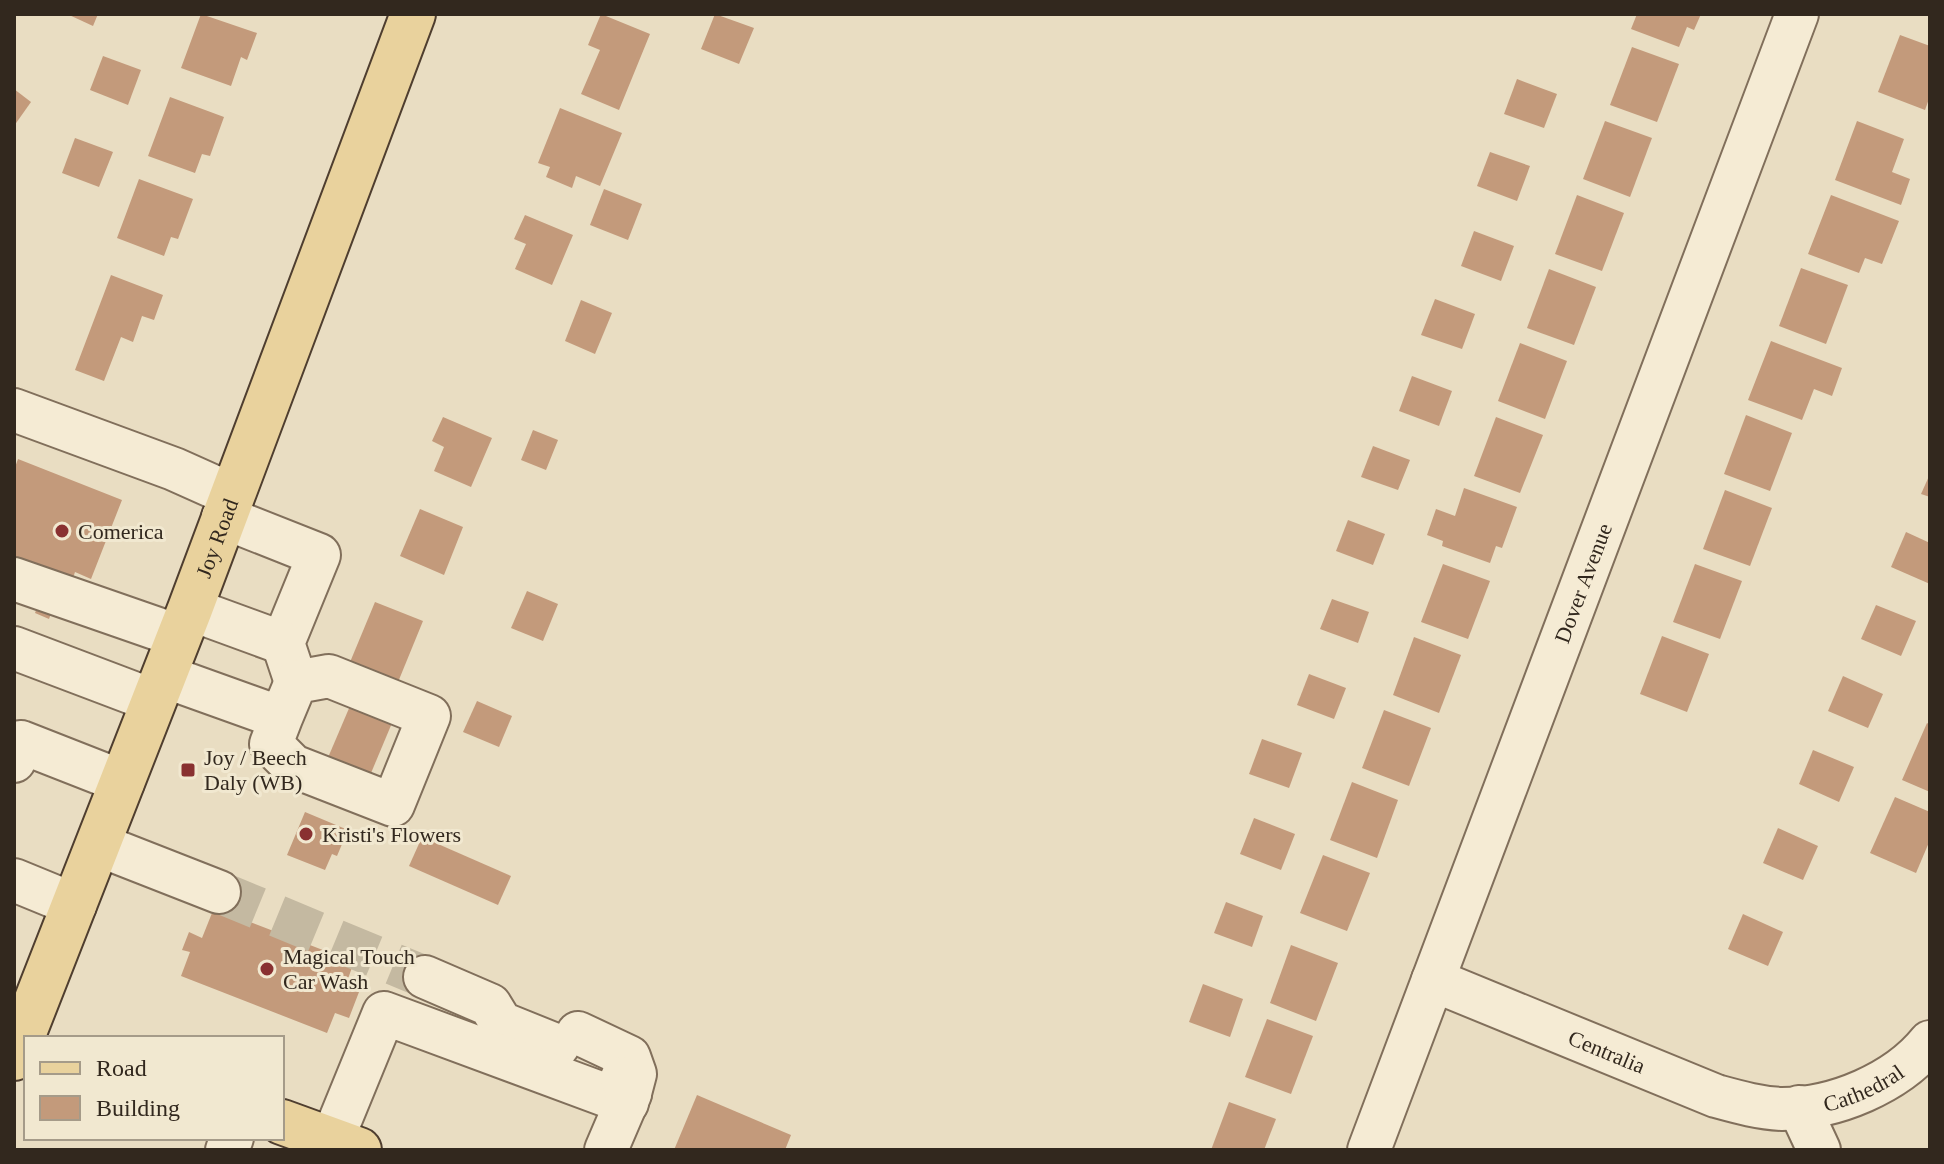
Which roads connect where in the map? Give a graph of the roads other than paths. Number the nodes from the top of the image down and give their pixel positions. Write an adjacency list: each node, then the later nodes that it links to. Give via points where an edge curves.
1 (413, 14): 4 (main road, Joy Road)
2 (1797, 14): 16 (street, Dover Avenue)
3 (14, 410): 4 (street, via 174,469)
4 (227, 506): 6 (street, via 319,555); 8 (main road, Joy Road)
5 (14, 579): 8 (street)
6 (283, 643): 8 (street); 8 (street, via 288,700)
7 (14, 648): 8 (street)
8 (172, 656): 10 (main road, Joy Road)
9 (14, 761): 10 (street, via 21,742)
10 (123, 782): 11 (main road, Joy Road)
11 (99, 845): 13 (street); 14 (main road, Joy Road)
12 (14, 880): 14 (street)
13 (219, 892)
14 (75, 905): 17 (main road, Joy Road)
15 (425, 977): 19 (street, via 490,1005 507,1000 568,1039 629,1057 635,1074)
16 (1433, 980): 20 (street, Centralia, via 1716,1096); 24 (street, Dover Avenue)
17 (30, 1035)
18 (1930, 1042): 20 (street, Cathedral, via 1897,1073 1864,1091)
19 (628, 1098): 22 (street, via 384,1013); 23 (street)
20 (1791, 1108): 25 (street)
21 (284, 1123): 22 (main road)
22 (345, 1145)
23 (606, 1150)
24 (1369, 1150)
25 (1819, 1150)

